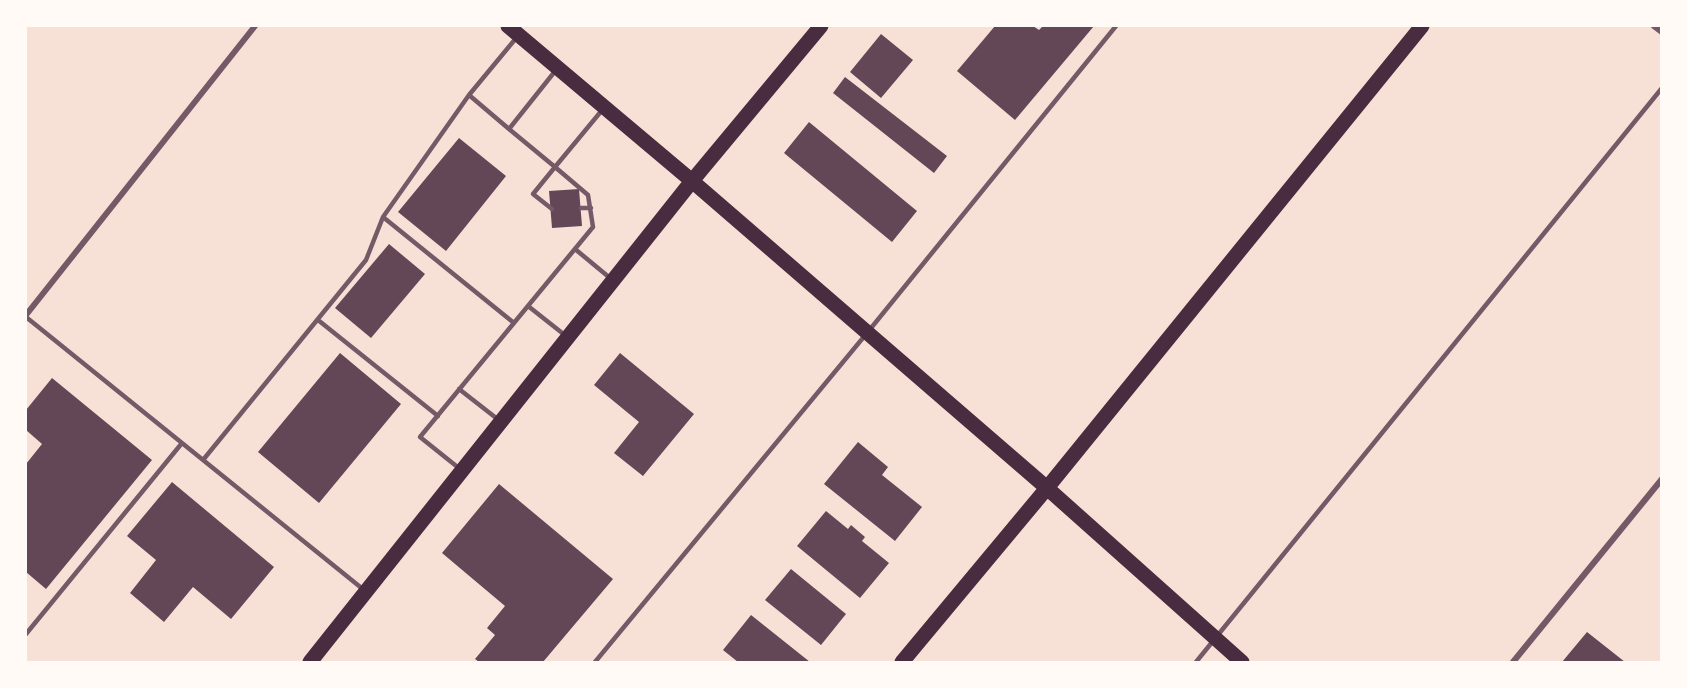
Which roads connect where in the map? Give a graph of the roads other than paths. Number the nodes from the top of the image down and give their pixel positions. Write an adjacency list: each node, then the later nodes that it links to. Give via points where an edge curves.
1 (255, 26): 22 (street)
2 (821, 26): 14 (main road)
3 (1116, 26): 25 (lane)
4 (1422, 26): 34 (main road)
5 (1654, 26): 7 (street)
6 (513, 30): 8 (main road); 10 (lane)
7 (1662, 32)
8 (558, 68): 11 (main road); 12 (lane)
9 (1662, 88): 37 (lane)
10 (469, 95): 12 (lane); 18 (lane)
11 (605, 107): 13 (lane); 14 (main road)
12 (509, 129): 13 (lane)
13 (555, 167): 16 (lane, via 588,195); 17 (lane, via 533,194)
14 (692, 181): 20 (main road); 25 (main road)
15 (581, 208): 16 (lane)
16 (591, 208): 19 (lane, via 593,227)
17 (552, 209)
18 (382, 217): 23 (lane, via 366,260); 24 (lane)
19 (575, 249): 20 (lane); 21 (lane)
20 (613, 280): 26 (main road)
21 (528, 306): 24 (lane); 26 (lane)
22 (26, 316): 30 (lane)
23 (318, 320): 28 (lane); 31 (lane)
24 (514, 323): 27 (lane)
25 (867, 333): 34 (main road); 39 (lane)
26 (568, 338): 29 (main road)
27 (459, 389): 28 (lane); 29 (lane)
28 (438, 416): 32 (lane, via 420,437)
29 (501, 422): 32 (main road)
30 (182, 443): 31 (lane); 36 (lane)
31 (203, 460): 35 (lane)
32 (462, 471): 35 (main road)
33 (1662, 479): 43 (street)
34 (1047, 488): 37 (main road); 40 (main road)
35 (367, 591): 38 (main road)
36 (26, 634)
37 (1215, 639): 41 (lane); 42 (main road)
38 (310, 663)
39 (596, 663)
40 (902, 663)
41 (1196, 663)
42 (1242, 663)
43 (1513, 663)

